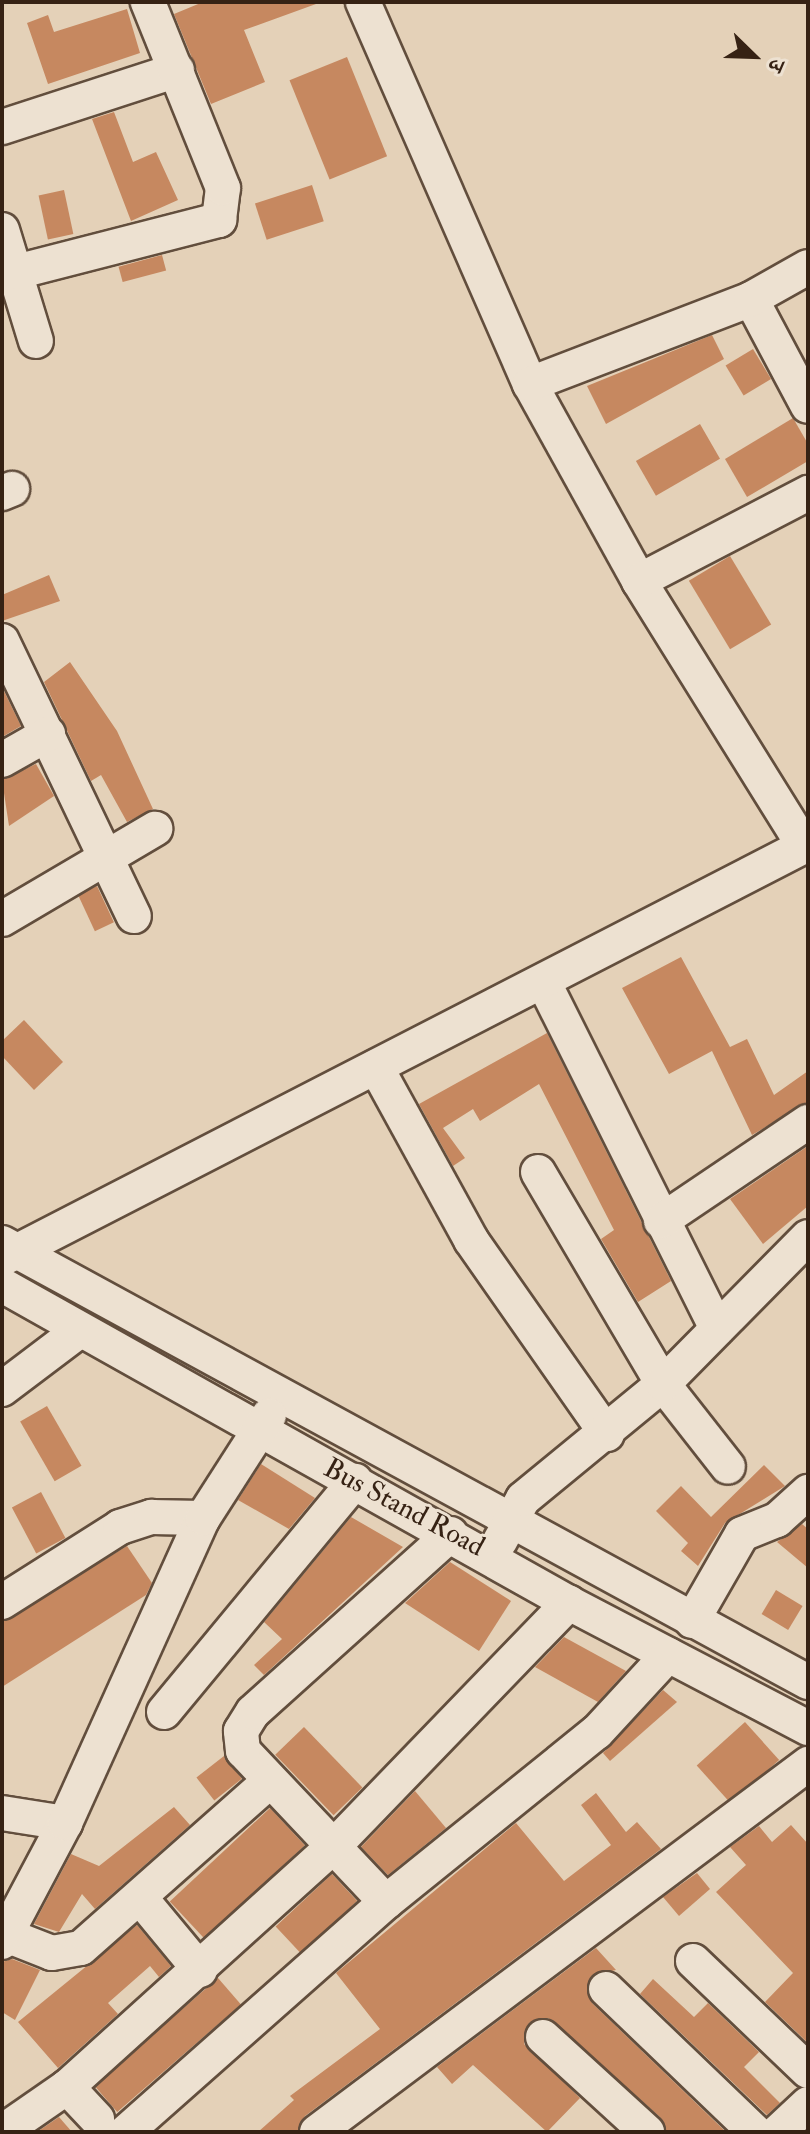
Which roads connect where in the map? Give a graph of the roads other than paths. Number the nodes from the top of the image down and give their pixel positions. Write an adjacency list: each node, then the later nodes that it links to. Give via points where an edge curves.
1 (148, 2): 3 (street)
2 (363, 2): 10 (street)
3 (177, 70): 4 (street); 7 (street, via 223,188 219,220)
4 (2, 127)
5 (2, 230): 7 (street)
6 (808, 267): 8 (street)
7 (16, 272): 9 (street)
8 (751, 299): 10 (street); 11 (street)
9 (36, 341)
10 (530, 384): 13 (street)
11 (808, 406)
12 (808, 493): 13 (street)
13 (639, 581): 19 (street)
14 (2, 641): 15 (street)
15 (10, 680): 16 (street)
16 (48, 734): 17 (street); 20 (street)
17 (2, 760)
18 (155, 829): 20 (street)
19 (806, 845): 23 (street)
20 (105, 856): 21 (street); 22 (street)
21 (134, 916)
22 (2, 919)
23 (545, 985): 24 (street); 27 (street)
24 (376, 1067): 29 (street, via 323,1088); 37 (street, via 471,1240)
25 (808, 1122): 27 (street)
26 (538, 1172): 33 (street)
27 (661, 1221): 31 (street)
28 (808, 1237): 31 (street)
29 (6, 1251): 35 (street, Bus Stand Road)
30 (2, 1285): 32 (street, Bus Stand Road)
31 (717, 1328): 33 (street)
32 (80, 1330): 34 (street); 36 (street, Bus Stand Road)
33 (663, 1384): 37 (street); 38 (street)
34 (2, 1389)
35 (281, 1398): 36 (street); 42 (street, Bus Stand Road)
36 (257, 1431): 39 (street, Bus Stand Road); 41 (street)
37 (607, 1434): 42 (street, via 523,1499)
38 (728, 1467)
39 (355, 1481): 43 (street, Bus Stand Road); 50 (street)
40 (808, 1492): 47 (street, via 777,1520 742,1534)
41 (203, 1518): 45 (street, via 151,1517 120,1527); 55 (street)
42 (513, 1521): 44 (street); 47 (street, Bus Stand Road)
43 (451, 1534): 44 (street, Bus Stand Road); 53 (street, via 253,1712 240,1743)
44 (490, 1554): 46 (street, Bus Stand Road)
45 (2, 1602)
46 (569, 1603): 48 (street, Bus Stand Road); 56 (street)
47 (692, 1621): 49 (street, Bus Stand Road)
48 (668, 1655): 51 (street, Bus Stand Road); 58 (street, via 597,1732)
49 (803, 1671)
50 (164, 1712)
51 (808, 1728)
52 (808, 1764): 69 (street)
53 (270, 1781): 56 (street); 57 (street)
54 (2, 1813): 55 (street)
55 (65, 1823): 59 (street)
56 (335, 1845): 58 (street); 61 (street)
57 (142, 1900): 59 (street, via 66,1953); 61 (street)
58 (386, 1902): 67 (street)
59 (4, 1938)
60 (693, 1961): 64 (street)
61 (200, 1970): 65 (street)
62 (606, 1989): 71 (street)
63 (543, 2037): 70 (street)
64 (808, 2071)
65 (67, 2087): 67 (street); 68 (street)
66 (808, 2104): 72 (street)
67 (112, 2126)
68 (2, 2132)
69 (317, 2132)
70 (647, 2132)
71 (755, 2132)
72 (778, 2132)

